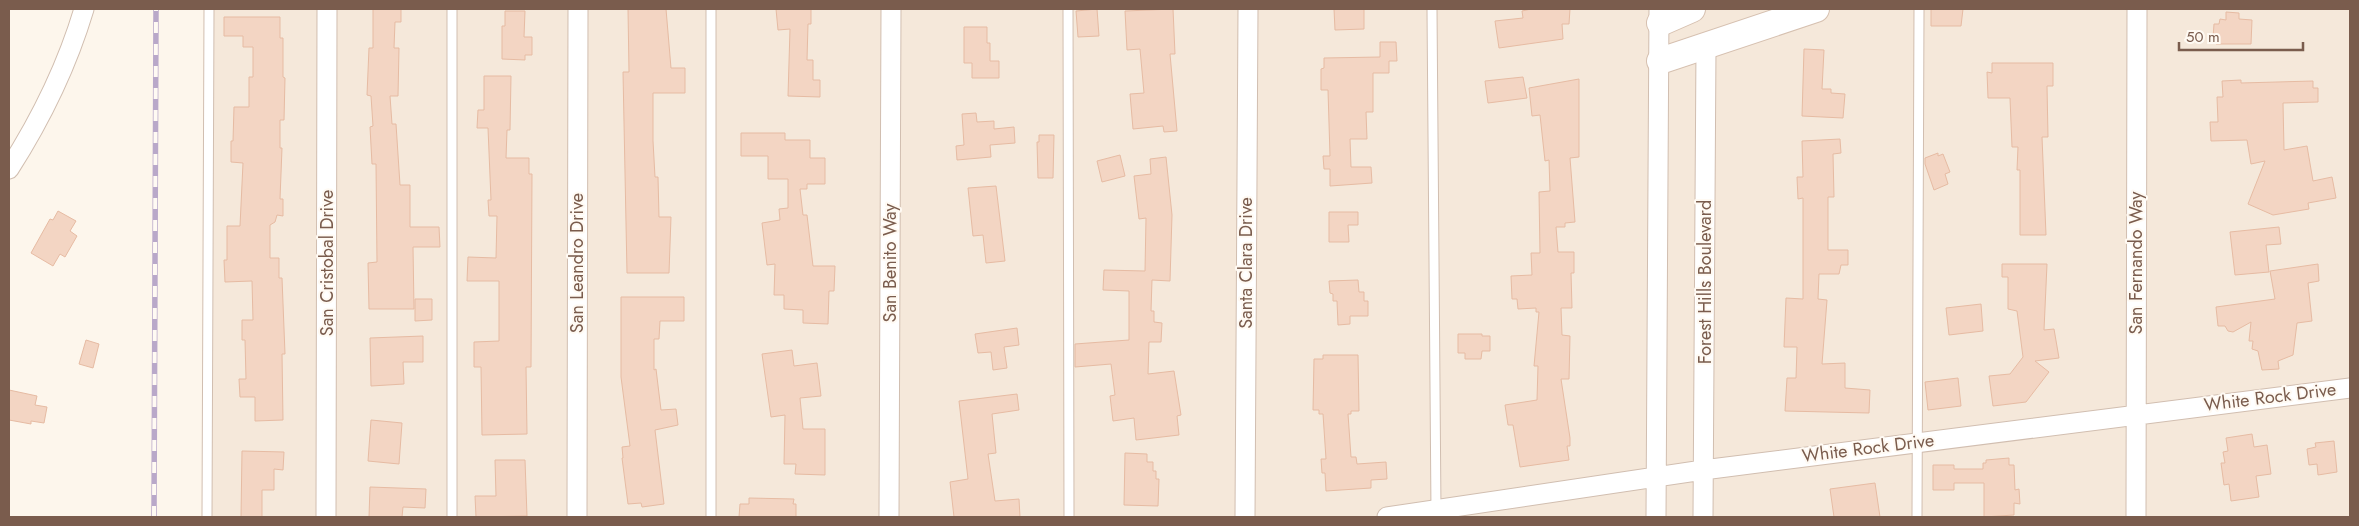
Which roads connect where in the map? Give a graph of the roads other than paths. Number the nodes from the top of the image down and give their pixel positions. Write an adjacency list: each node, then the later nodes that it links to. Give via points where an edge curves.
1 (84, 9): 18 (street, via 60,78)
2 (209, 9): 25 (lane)
3 (327, 9): 26 (street, San Cristobal Drive)
4 (452, 9): 27 (lane)
5 (578, 9): 28 (street, San Leandro Drive)
6 (711, 9): 29 (lane)
7 (891, 9): 30 (street, San Benito Way)
8 (1068, 9): 31 (lane)
9 (1248, 9): 32 (street, Santa Clara Drive)
10 (1432, 9): 24 (lane)
11 (1692, 9): 15 (street)
12 (1816, 9): 16 (street)
13 (1919, 9): 21 (lane)
14 (2137, 9): 20 (street, San Fernando Way)
15 (1660, 16): 17 (street)
16 (1706, 47): 17 (street); 22 (street, Forest Hills Boulevard)
17 (1660, 61): 23 (street)
18 (9, 169)
19 (2350, 388): 20 (street, White Rock Drive)
20 (2135, 414): 21 (street, White Rock Drive); 37 (street, San Fernando Way)
21 (1917, 442): 22 (street, White Rock Drive); 36 (lane)
22 (1703, 470): 23 (street, White Rock Drive); 35 (street, Forest Hills Boulevard)
23 (1656, 478): 24 (street, White Rock Drive); 34 (street)
24 (1436, 514): 33 (street, White Rock Drive)
25 (207, 517)
26 (326, 517)
27 (452, 517)
28 (577, 517)
29 (711, 517)
30 (890, 517)
31 (1069, 517)
32 (1245, 517)
33 (1387, 517)
34 (1656, 517)
35 (1703, 517)
36 (1918, 517)
37 (2136, 517)

